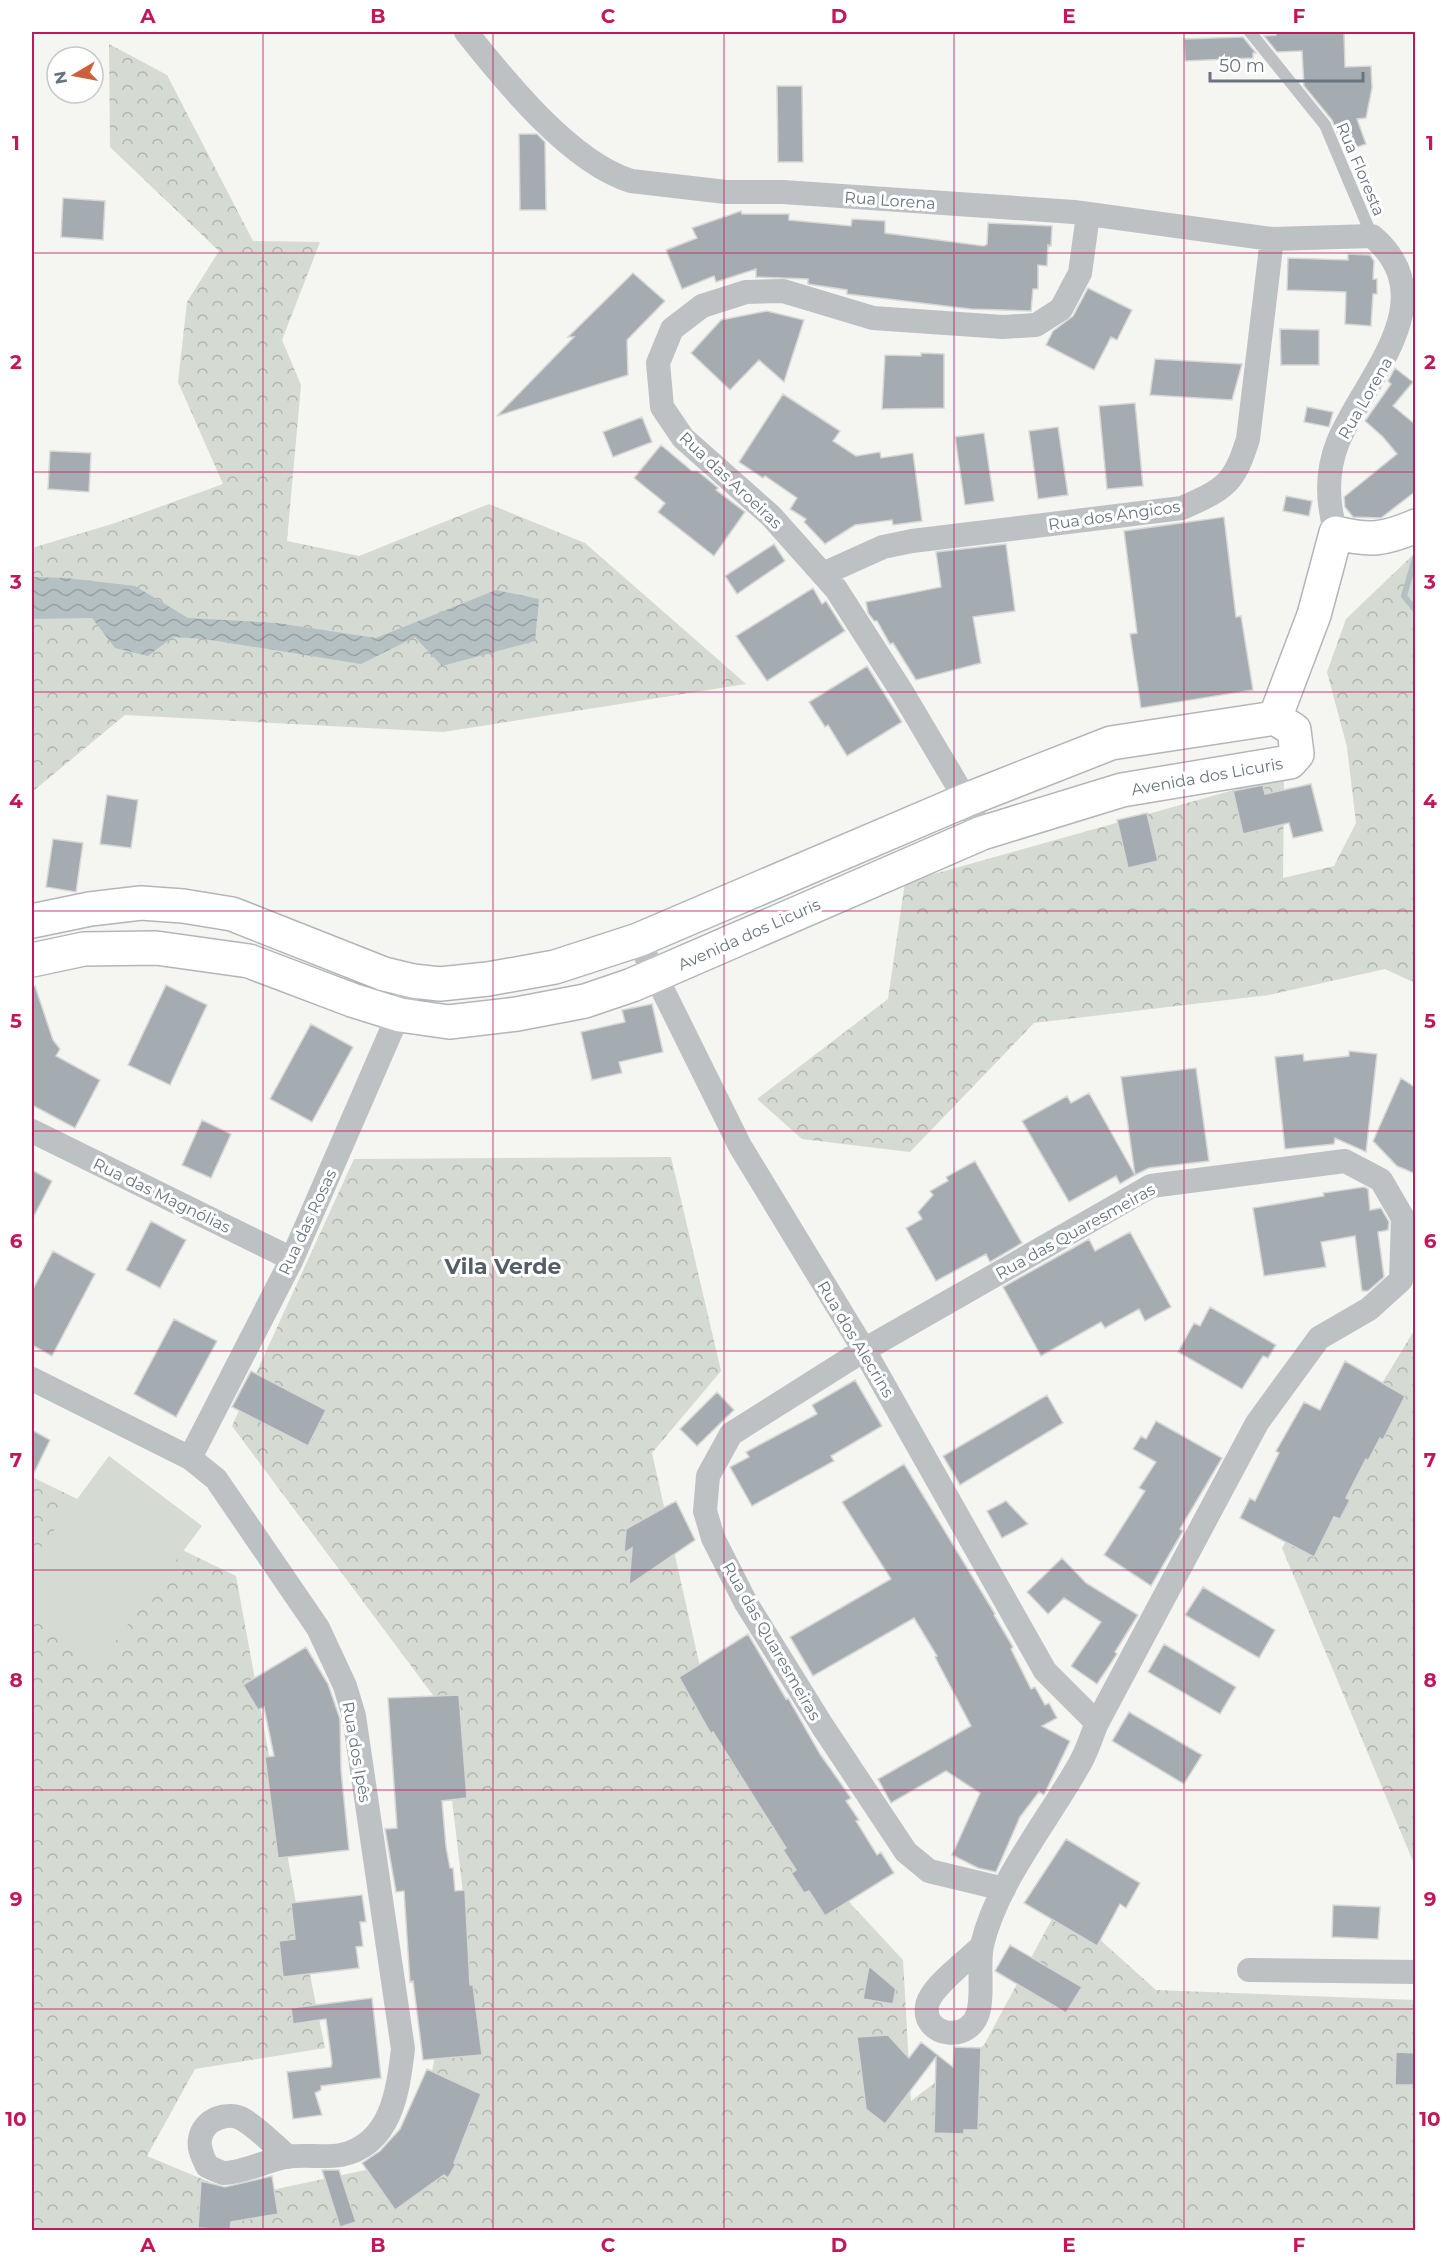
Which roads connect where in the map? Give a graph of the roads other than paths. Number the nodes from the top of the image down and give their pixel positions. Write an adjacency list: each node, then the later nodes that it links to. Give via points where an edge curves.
1 (466, 32): 3 (street, Rua Lorena, via 498,72 559,135 616,177 726,192 783,192)
2 (1251, 32): 4 (lane, Rua Floresta, via 1325,125)
3 (1089, 214): 5 (street, Rua Lorena); 8 (street, Rua das Aroeiras, via 1080,273 1061,309 1036,326 873,318 783,291 746,292 702,306 672,330 658,363 662,407 683,438 771,516)
4 (1372, 236): 5 (street, Rua Lorena); 7 (street, Rua Lorena, via 1405,275 1407,298 1391,354 1339,442 1329,491)
5 (1272, 239): 8 (street, Rua dos Angicos, via 1248,439 1239,470 1214,494 1182,508 912,541 883,547)
6 (1416, 526): 7 (street, via 1367,540)
7 (1336, 533): 9 (street, via 1314,615)
8 (823, 574): 10 (street, Rua das Aroeiras, via 902,692)
9 (1275, 718): 10 (street, via 1111,743); 11 (street, Avenida dos Licuris, via 1294,730 1297,754 1290,762 1122,790)
10 (966, 800): 11 (street, Rua das Aroeiras); 13 (street)
11 (982, 833): 15 (street, Avenida dos Licuris)
12 (32, 921): 16 (street, via 141,903 183,906 232,914 384,974)
13 (638, 940): 15 (street, Rua dos Alecrins); 16 (street, via 532,971 440,984)
14 (32, 960): 17 (street, Avenida dos Licuris, via 84,949 156,948 249,961)
15 (655, 975): 17 (street, Avenida dos Licuris, via 585,1001 517,1014 449,1022); 20 (street, Rua dos Alecrins, via 740,1146)
16 (413, 981): 17 (street, Rua das Rosas)
17 (400, 1014): 19 (street, Rua das Rosas)
18 (32, 1131): 19 (street, Rua das Magnólias)
19 (292, 1259): 22 (street, Rua das Rosas)
20 (864, 1350): 23 (street, Rua dos Alecrins, via 1045,1671); 23 (street, Rua das Quaresmeiras, via 1150,1186 1345,1161 1381,1180 1403,1218 1401,1280 1369,1309 1319,1338 1257,1424); 24 (street, Rua das Quaresmeiras, via 731,1434 708,1476 705,1511 713,1538 746,1603 906,1852 929,1871)
21 (32, 1379): 22 (street, Rua dos Ipês)
22 (190, 1458): 28 (street, Rua dos Ipês, via 216,1479 238,1508 318,1628 345,1686 354,1716 403,2049 397,2097 372,2138 358,2149 340,2155)
23 (1097, 1723): 24 (street, Rua das Quaresmeiras, via 1081,1763)
24 (1004, 1889): 25 (street, Rua das Quaresmeiras)
25 (982, 1946)
26 (1249, 1970): 27 (street)
27 (1416, 1972)
28 (288, 2157)

